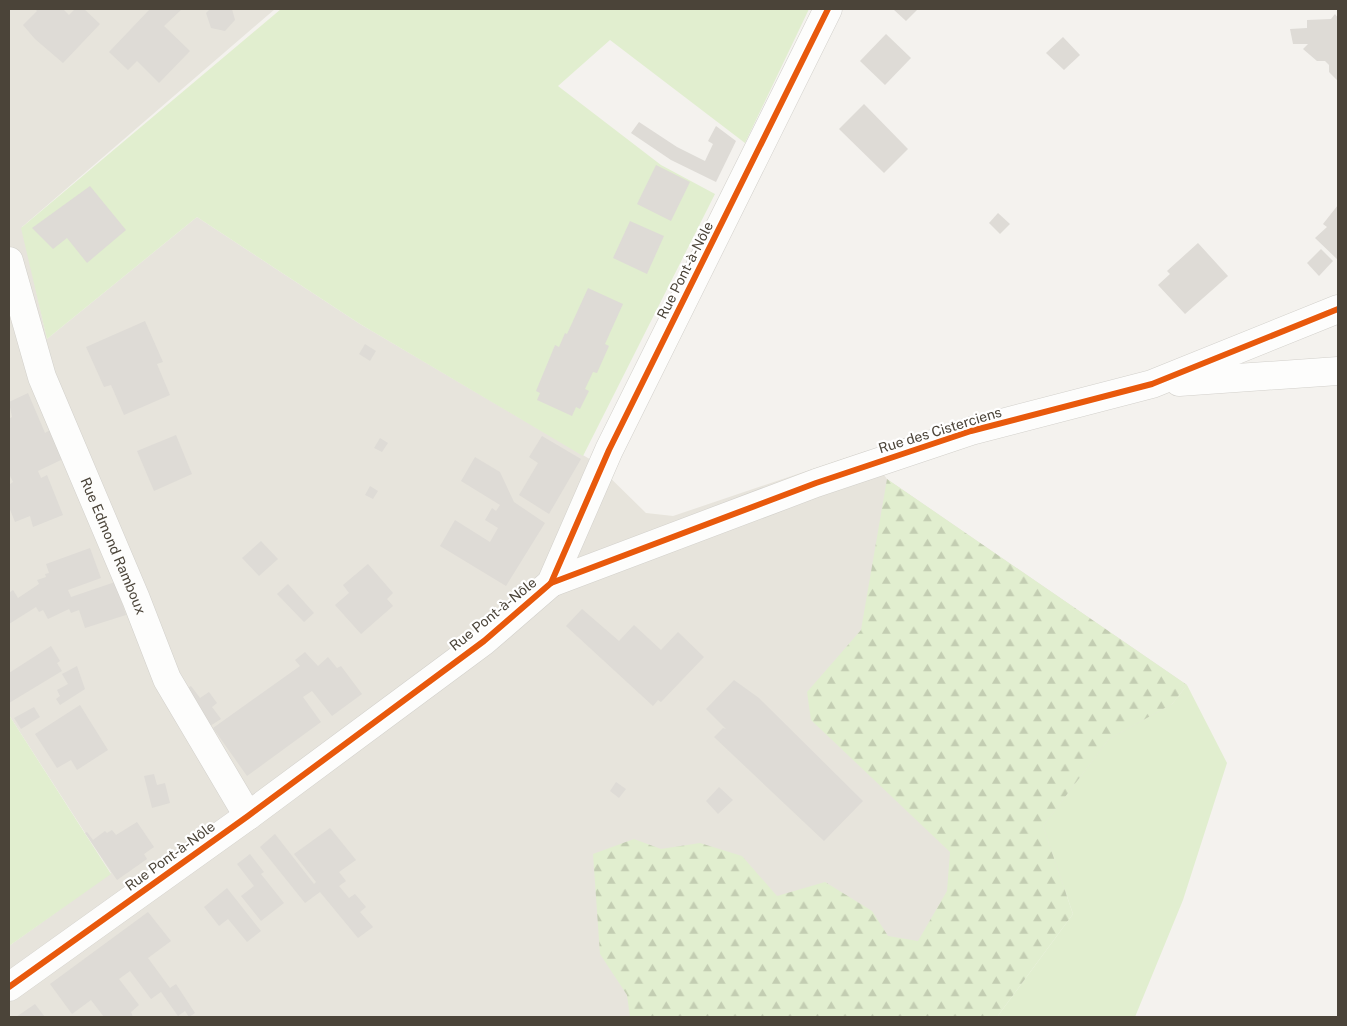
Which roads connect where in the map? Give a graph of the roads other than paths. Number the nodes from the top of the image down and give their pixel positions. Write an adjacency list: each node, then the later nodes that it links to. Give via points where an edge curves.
1 (828, 9): 6 (street, Rue Pont-à-Nôle, via 608,450)
2 (9, 261): 7 (street, Rue Edmond Ramboux, via 42,376 136,599 166,679)
3 (1338, 310): 5 (street, Rue des Cisterciens)
4 (1338, 370): 5 (street)
5 (1152, 384): 6 (street, Rue des Cisterciens, via 971,431 816,483)
6 (551, 583): 7 (street, Rue Pont-à-Nôle, via 484,641)
7 (248, 816): 8 (street, Rue Pont-à-Nôle)
8 (9, 987)

